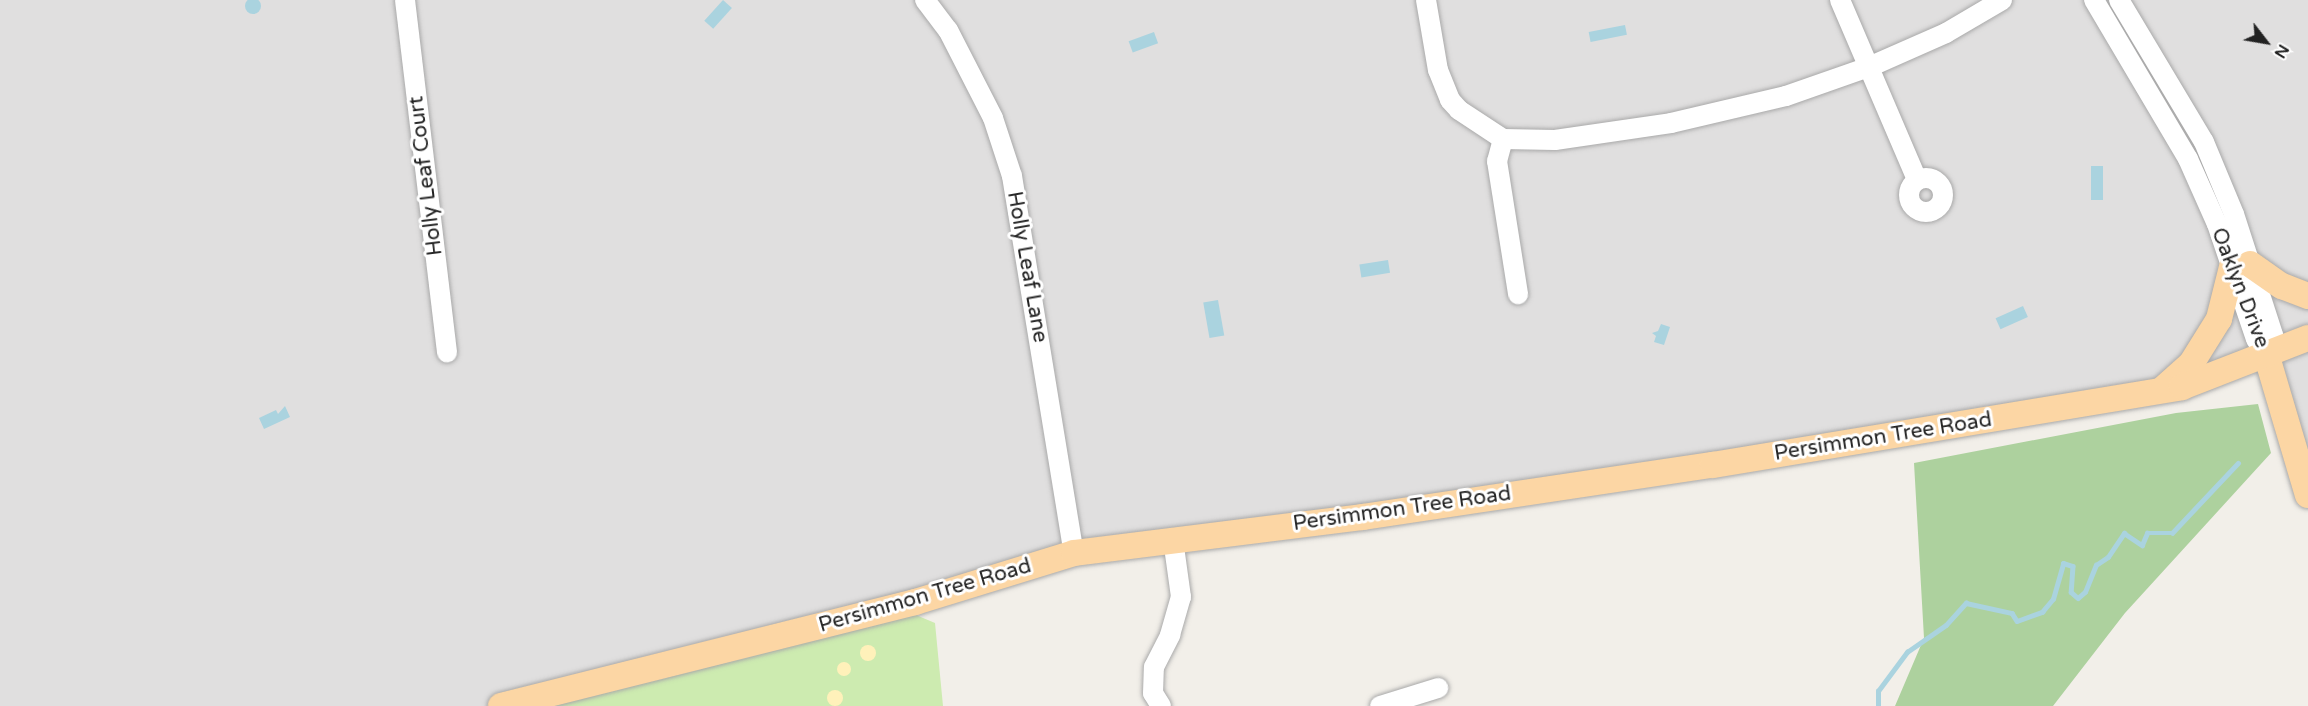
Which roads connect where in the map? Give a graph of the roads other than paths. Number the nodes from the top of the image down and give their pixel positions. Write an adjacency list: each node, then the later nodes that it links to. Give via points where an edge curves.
1 (405, 0): 15 (street, Holly Leaf Court)
2 (925, 0): 20 (street, Holly Leaf Lane, via 948,30 993,118 1012,176)
3 (1426, 0): 9 (street, via 1438,70 1450,100 1478,125)
4 (1840, 0): 8 (street)
5 (2002, 0): 8 (street, via 1946,33)
6 (2094, 0): 11 (street, Oaklyn Drive, via 2188,159)
7 (2119, 0): 11 (street, Oaklyn Drive, via 2204,142)
8 (1869, 68): 9 (street, via 1786,96 1671,123 1555,140); 10 (street)
9 (1503, 139): 12 (street, via 1497,161)
10 (1917, 180)
11 (2241, 266): 13 (main road); 16 (street, Oaklyn Drive, via 2273,334); 17 (main road, via 2218,319 2191,364)
12 (1518, 294)
13 (2308, 296)
14 (2308, 338): 16 (main road, Persimmon Tree Road)
15 (447, 353)
16 (2267, 357): 17 (main road, Persimmon Tree Road); 18 (main road)
17 (2162, 391): 19 (main road, Persimmon Tree Road, via 1713,465 1363,517)
18 (2308, 495)
19 (1173, 539): 20 (main road, Persimmon Tree Road); 23 (street, via 1181,597 1170,635 1154,667 1153,693)
20 (1074, 553): 22 (main road, Persimmon Tree Road, via 915,602)
21 (1438, 688): 24 (street)
22 (501, 706)
23 (1161, 706)
24 (1380, 706)

